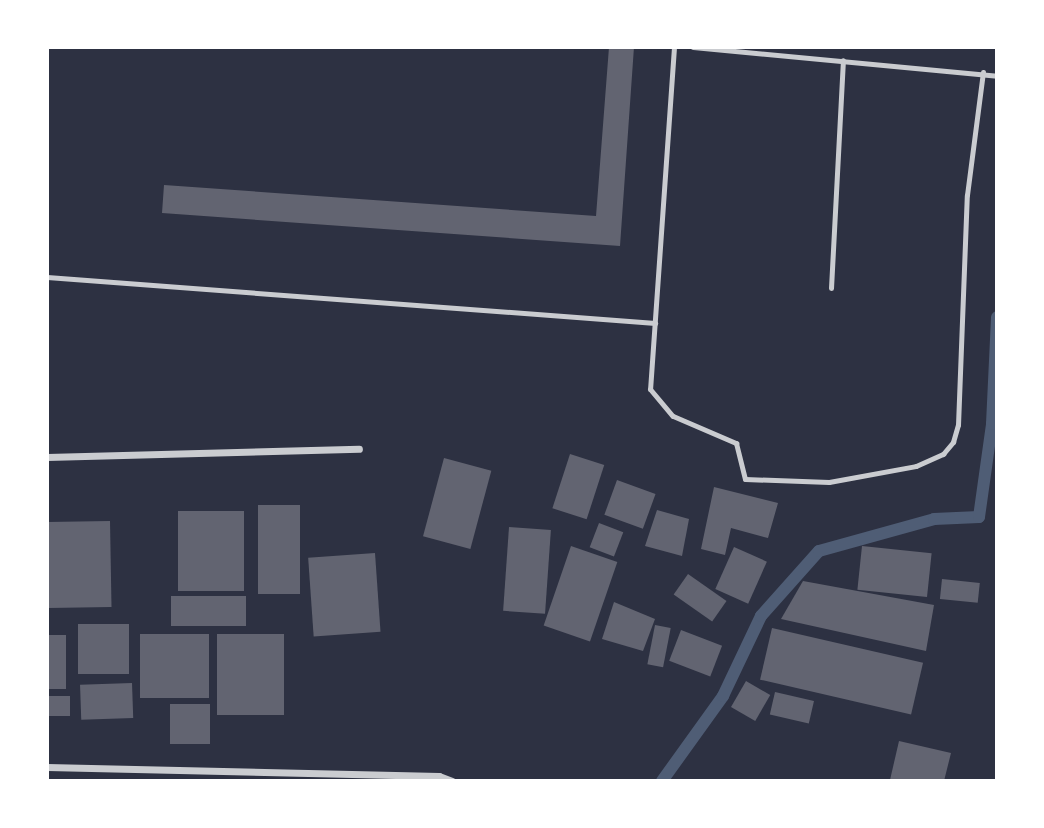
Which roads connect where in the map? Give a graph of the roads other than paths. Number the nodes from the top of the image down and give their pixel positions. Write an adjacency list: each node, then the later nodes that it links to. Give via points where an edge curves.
1 (674, 47): 8 (lane)
2 (693, 47): 3 (lane)
3 (843, 60): 4 (lane); 7 (lane)
4 (983, 72): 5 (lane); 8 (lane, via 967,195 958,425 943,454 916,466 830,482 745,478 736,443 673,416 650,389)
5 (997, 76)
6 (47, 277): 8 (lane)
7 (831, 288)
8 (655, 323)
9 (359, 449): 10 (street)
10 (47, 457)
11 (47, 767): 12 (street, via 439,776)
12 (452, 781)

